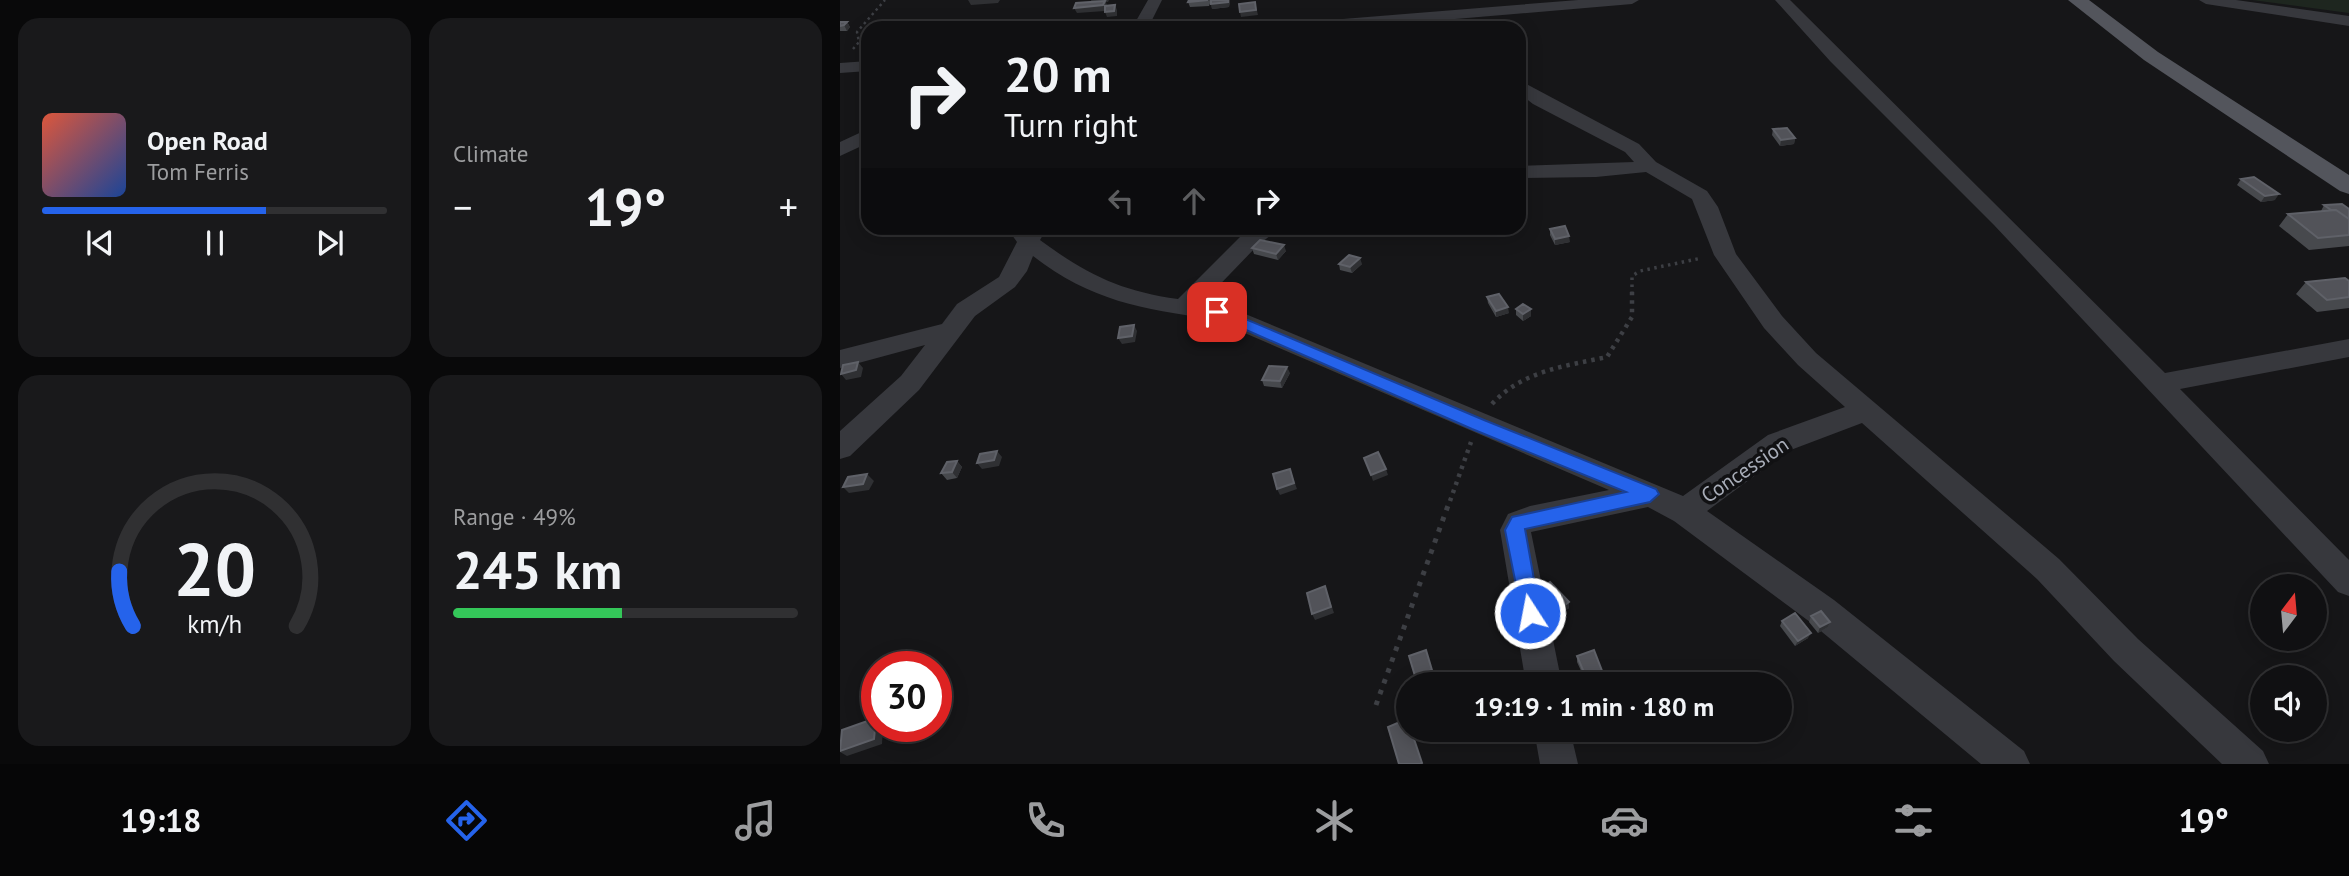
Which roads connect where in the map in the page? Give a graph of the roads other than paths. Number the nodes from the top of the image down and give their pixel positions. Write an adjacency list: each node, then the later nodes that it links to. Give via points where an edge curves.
1 (1155, 0): 8 (street)
2 (1632, 0): 6 (street)
3 (1782, 0): 25 (street, via 2002,220)
4 (2077, 0): 17 (main road, via 2151,56)
5 (2206, 0): 7 (street)
6 (1461, 14): 9 (street)
7 (2349, 20)
8 (1144, 21)
9 (1377, 21)
10 (861, 66): 11 (street)
11 (840, 68)
12 (1526, 90): 15 (street, via 1632,148)
13 (861, 138): 14 (street)
14 (840, 149)
15 (1649, 166): 16 (street); 26 (street, via 1700,195 1725,255 1773,322)
16 (1526, 173)
17 (2349, 186)
18 (1026, 235): 22 (street, via 1017,271 966,310)
19 (1030, 235): 21 (street, Concession, via 1067,271 1106,291 1144,302)
20 (1259, 235): 21 (street)
21 (1185, 306): 28 (street, Concession, via 1217,312)
22 (951, 330): 24 (street); 27 (street, via 909,383)
23 (2349, 348): 25 (street)
24 (840, 359)
25 (2156, 384): 30 (street)
26 (1864, 411): 29 (street, Concession, via 1778,443); 35 (street, via 2048,569 2126,650)
27 (840, 448)
28 (1650, 494): 29 (street, Concession); 31 (street, via 1519,523 1515,530)
29 (1685, 512): 34 (street, via 1822,611)
30 (2349, 582)
31 (1542, 672)
32 (1554, 742): 33 (street)
33 (1559, 764)
34 (2011, 764)
35 (2250, 764)

